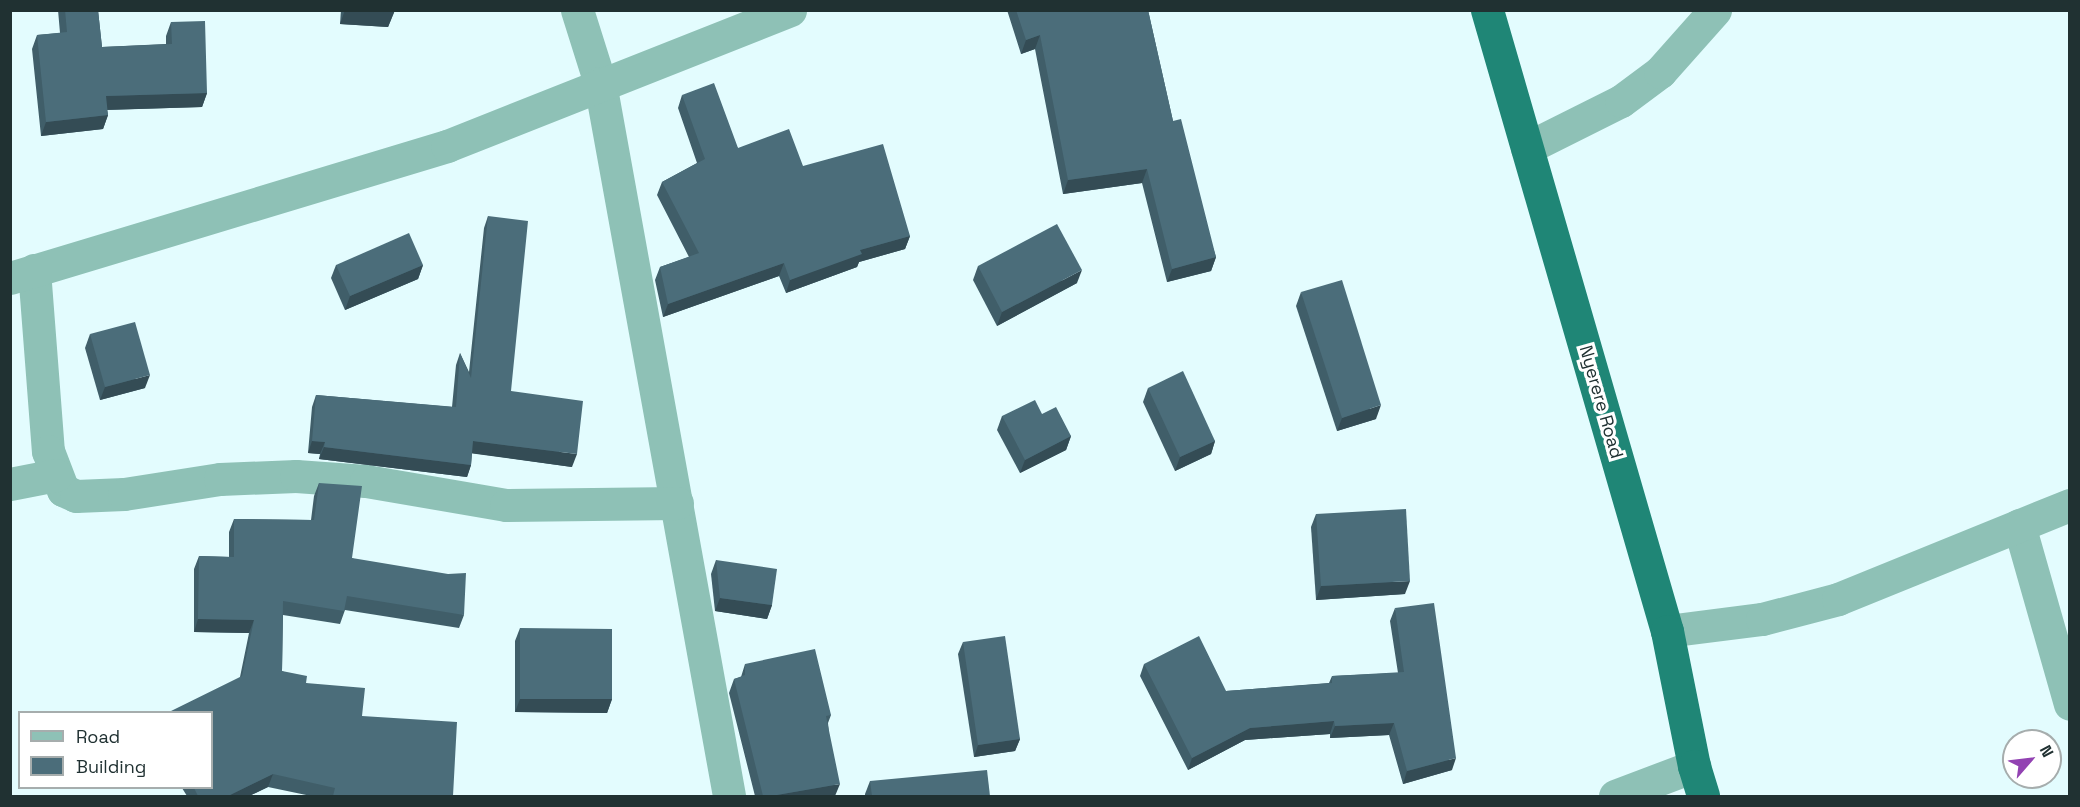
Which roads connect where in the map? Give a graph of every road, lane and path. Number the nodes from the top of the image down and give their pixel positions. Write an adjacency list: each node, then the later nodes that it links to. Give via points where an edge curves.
1 (577, 10): 5 (street)
2 (790, 10): 5 (street)
3 (1487, 10): 6 (highway, Nyerere Road)
4 (1715, 10): 6 (street, via 1660,72 1629,95)
5 (600, 83): 7 (street, via 447,146); 10 (street)
6 (1527, 148): 13 (highway, Nyerere Road)
7 (22, 274): 8 (street, via 48,450)
8 (57, 475): 9 (street); 10 (street, via 63,490 76,496 124,494 220,479 296,476 366,481 506,505)
9 (10, 484)
10 (677, 503): 16 (street)
11 (2070, 505): 12 (street)
12 (2019, 525): 13 (street, via 1838,599 1762,620); 14 (street)
13 (1667, 631): 15 (highway, Nyerere Road)
14 (2070, 704)
15 (1694, 766): 17 (street); 18 (highway, Nyerere Road)
16 (729, 796)
17 (1615, 796)
18 (1703, 796)

